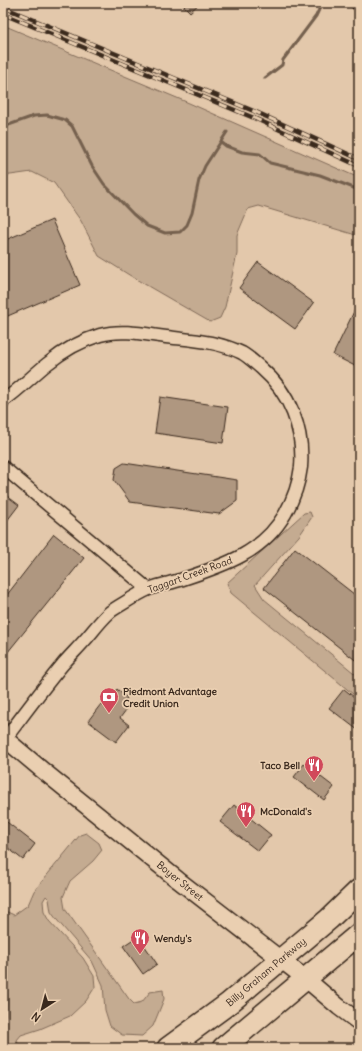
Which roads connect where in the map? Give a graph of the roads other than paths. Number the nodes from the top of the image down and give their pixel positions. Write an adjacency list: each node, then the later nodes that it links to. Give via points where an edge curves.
1 (3, 402): 3 (street, Taggart Creek Road, via 63,351 102,334 118,332 209,342 227,347 252,360 278,386 295,417 301,450 297,487 281,521 259,545 222,566)
2 (3, 466): 3 (street)
3 (148, 589): 4 (street, Taggart Creek Road, via 110,612 64,663)
4 (4, 738): 7 (main road, Boyer Street)
5 (359, 890): 7 (highway, Billy Graham Parkway)
6 (359, 934): 8 (highway)
7 (281, 960): 8 (main road, Boyer Street); 10 (highway, Billy Graham Parkway, via 228,1004)
8 (306, 979): 9 (main road, Boyer Street); 11 (highway)
9 (359, 1022)
10 (168, 1048)
11 (223, 1048)

